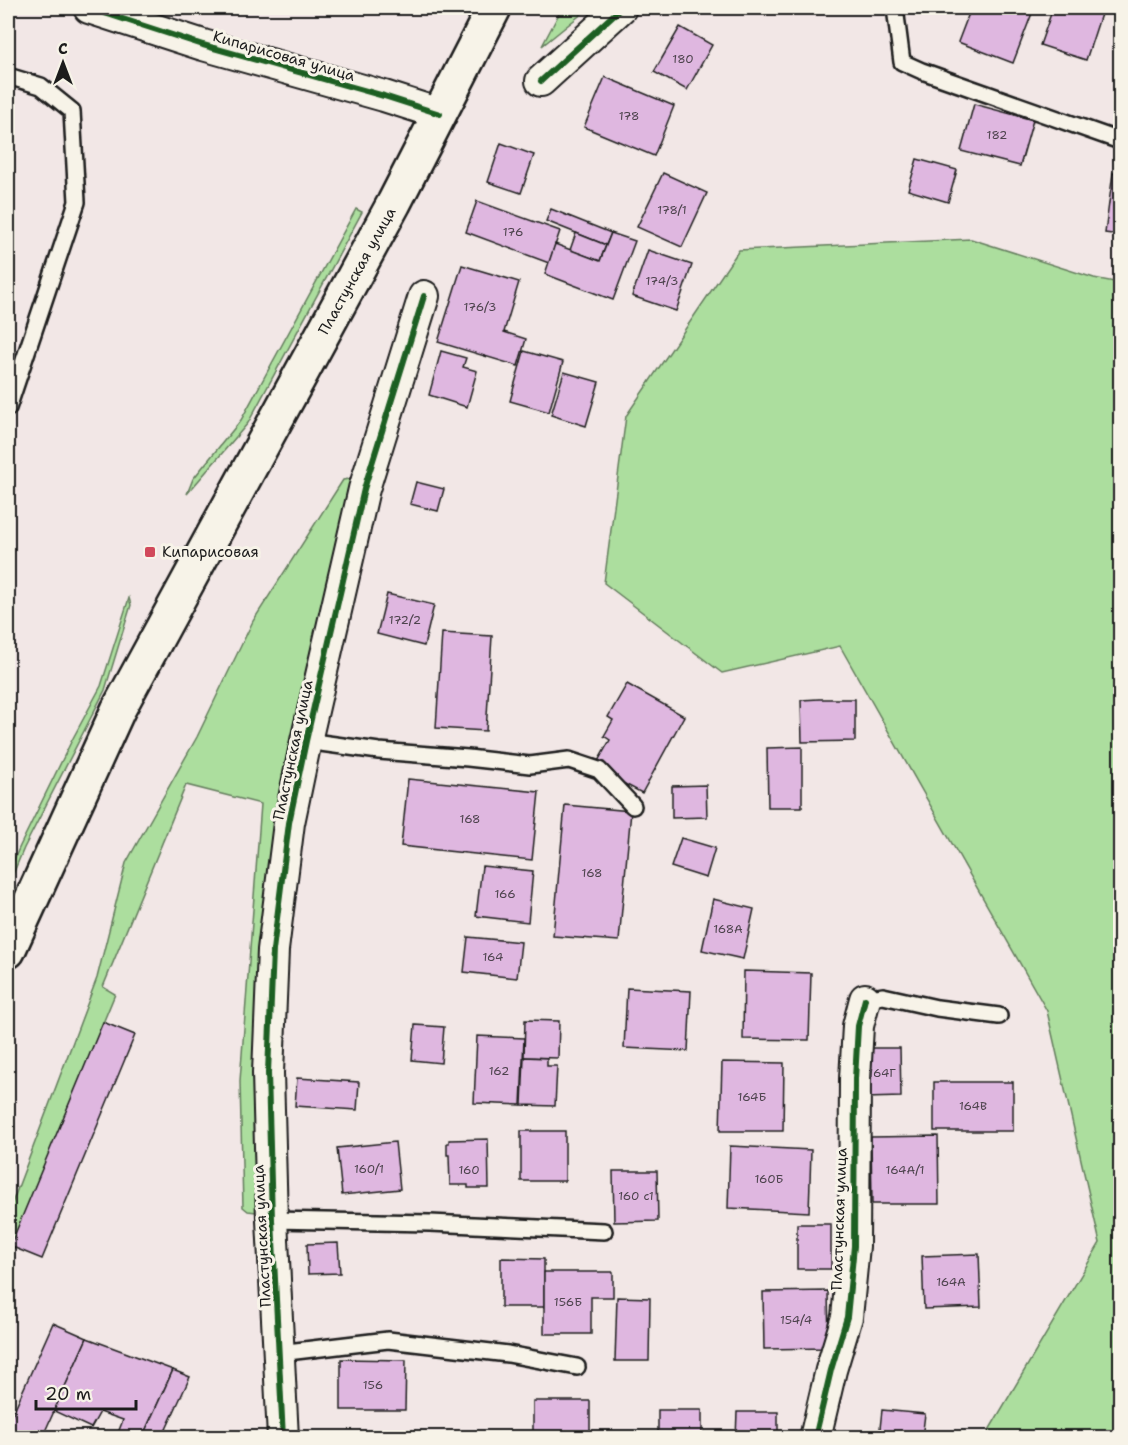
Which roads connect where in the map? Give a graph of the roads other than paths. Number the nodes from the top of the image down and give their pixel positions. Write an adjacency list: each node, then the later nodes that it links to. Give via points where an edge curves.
1 (89, 8): 7 (street, Кипарисовая улица)
2 (494, 8): 7 (main road, Пластунская улица)
3 (621, 8): 6 (street)
4 (895, 8): 8 (lane, via 902,62)
5 (8, 76): 10 (lane, via 41,86 72,111 77,202)
6 (541, 81)
7 (440, 114): 13 (main road, Пластунская улица, via 118,710)
8 (1120, 141)
9 (424, 296): 11 (street, Пластунская улица, via 364,489)
10 (8, 408)
11 (306, 741): 12 (lane, via 530,765 569,760 599,771); 16 (street, Пластунская улица, via 289,823 273,950 268,1073)
12 (633, 806)
13 (8, 951)
14 (865, 999): 15 (lane, via 883,996); 21 (street, Пластунская улица, via 856,1058 854,1246 847,1317)
15 (999, 1016)
16 (272, 1220): 17 (lane); 18 (street, Пластунская улица)
17 (604, 1231)
18 (279, 1353): 19 (lane, via 388,1341 508,1354); 20 (street, Пластунская улица)
19 (577, 1367)
20 (283, 1437)
21 (815, 1437)

